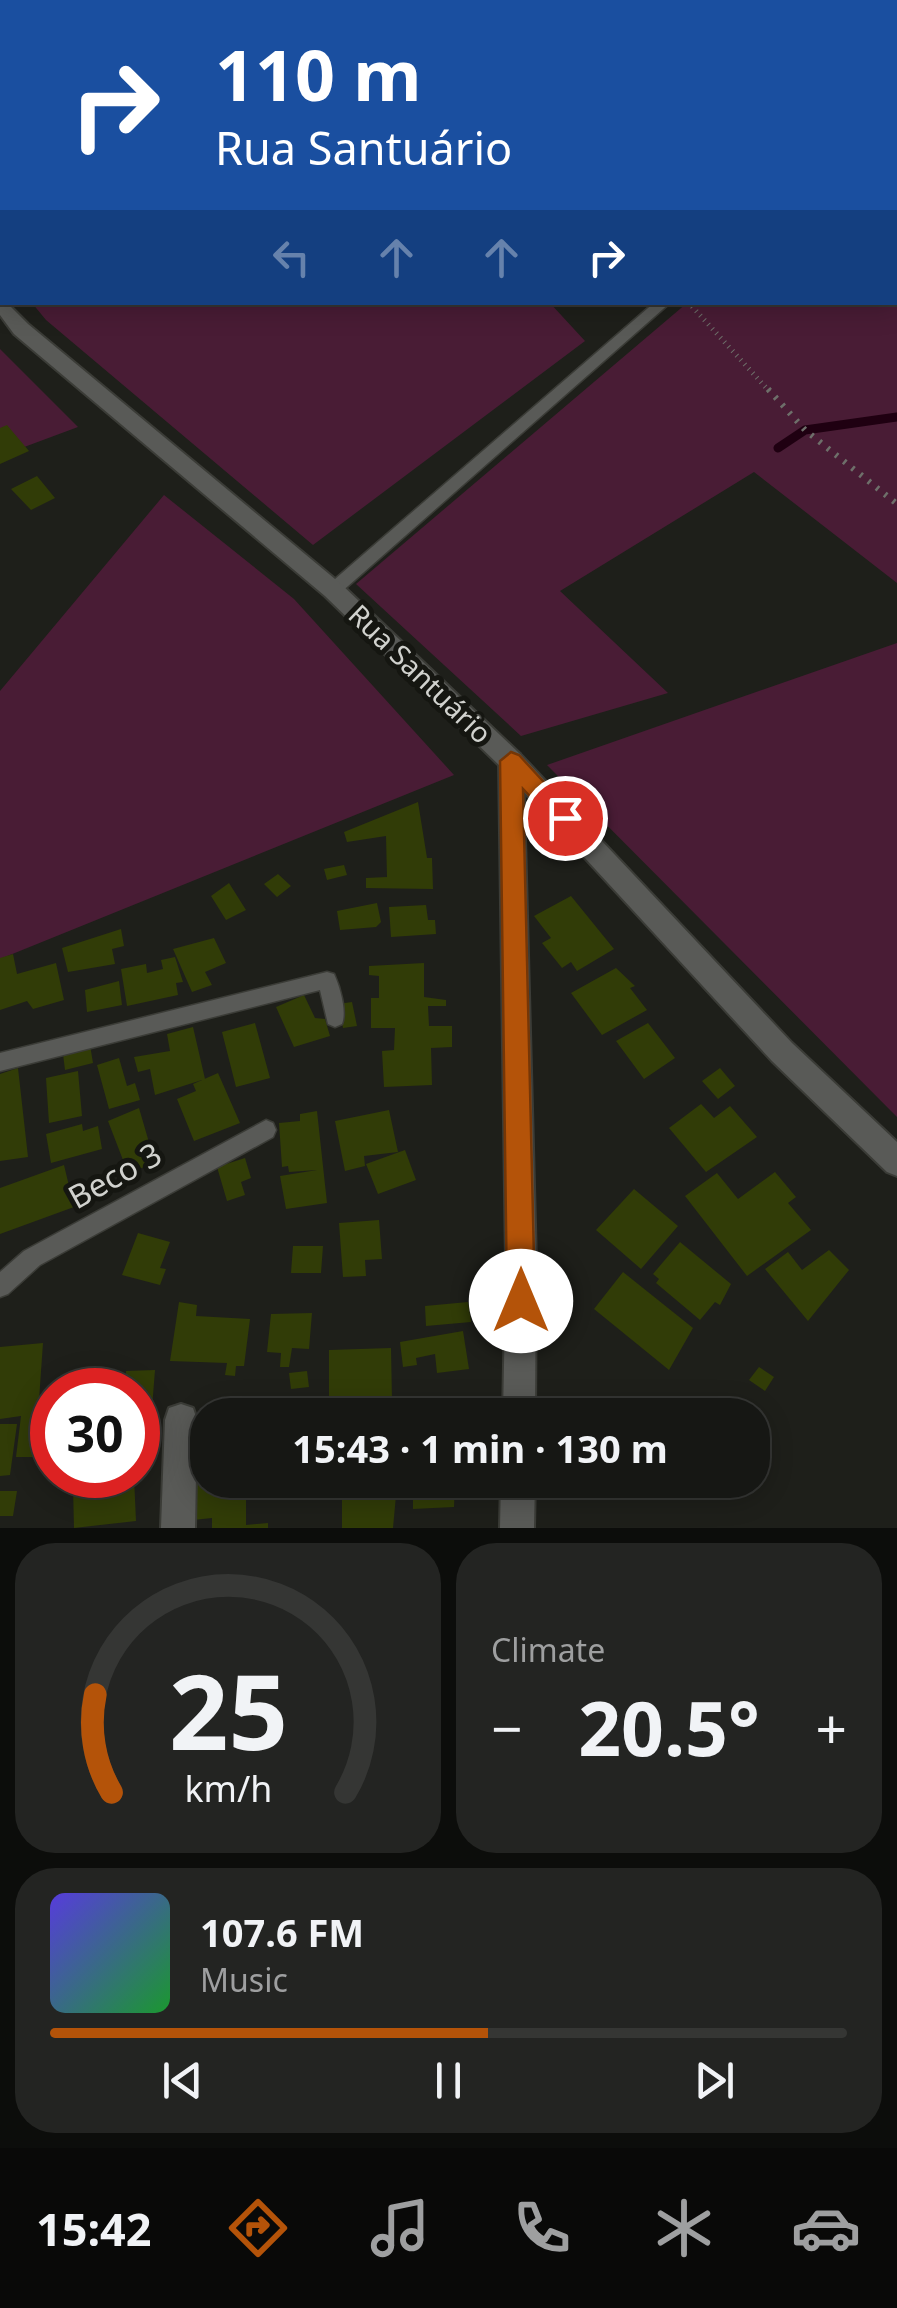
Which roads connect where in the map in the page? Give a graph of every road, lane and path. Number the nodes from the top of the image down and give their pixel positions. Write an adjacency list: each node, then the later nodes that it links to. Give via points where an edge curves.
1 (2, 305): 5 (street, Rua Santuário, via 21,330)
2 (661, 305): 5 (lane)
3 (691, 305): 4 (path, via 805,430)
4 (897, 504)
5 (332, 590): 6 (street, Rua Santuário)
6 (511, 761): 10 (street, Rua Santuário, via 782,1052); 12 (street)
7 (335, 1018): 8 (lane, via 327,980)
8 (0, 1062)
9 (266, 1130): 11 (lane, Beco 3, via 32,1258)
10 (897, 1162)
11 (0, 1286)
12 (519, 1398)
13 (180, 1420): 15 (street)
14 (518, 1498): 16 (street)
15 (178, 1528)
16 (517, 1528)

